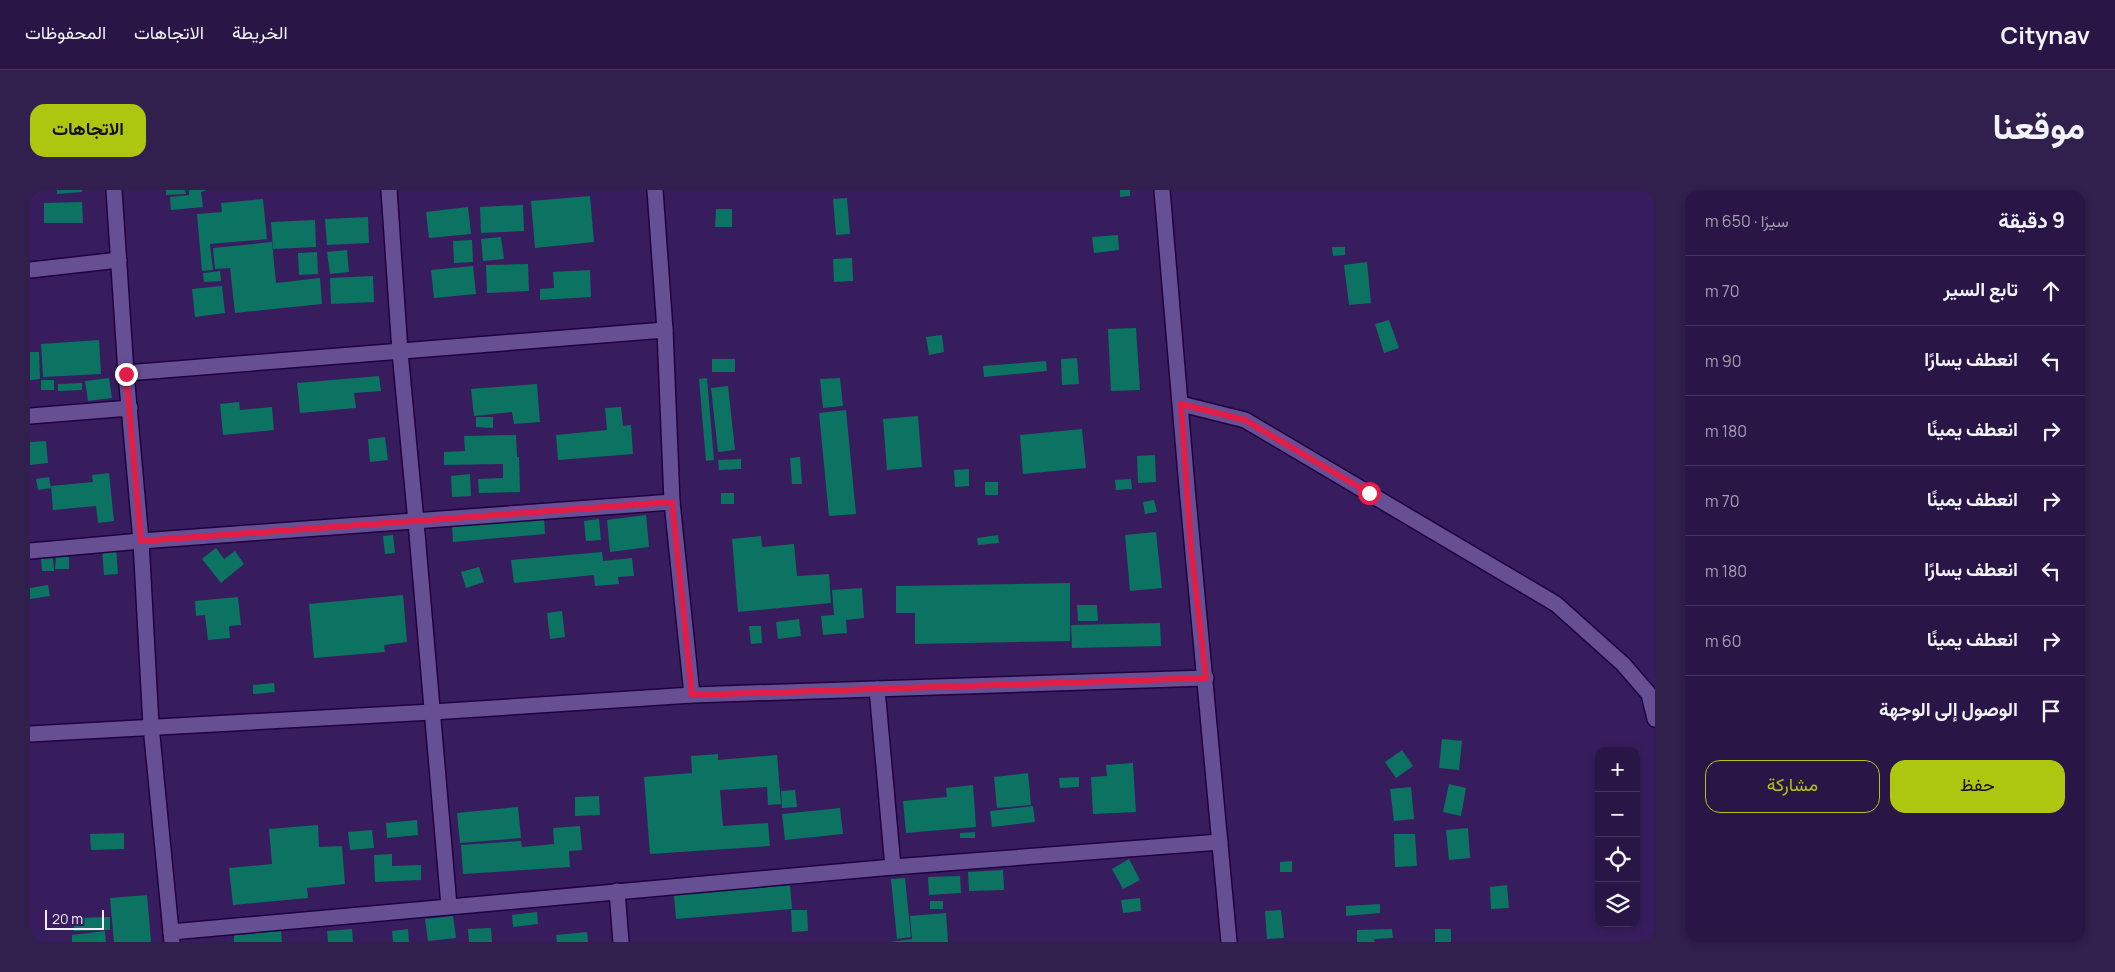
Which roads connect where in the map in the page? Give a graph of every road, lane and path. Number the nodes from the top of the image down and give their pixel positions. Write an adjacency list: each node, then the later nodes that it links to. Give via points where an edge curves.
1 (114, 190): 5 (street)
2 (390, 190): 8 (street)
3 (655, 190): 7 (street)
4 (1162, 190): 10 (street)
5 (119, 260): 6 (street); 9 (street)
6 (30, 270)
7 (665, 330): 8 (street); 13 (street)
8 (400, 352): 9 (street); 14 (street)
9 (126, 374): 11 (street)
10 (1181, 404): 17 (street, via 1191,549); 21 (street, via 1245,420 1556,604 1623,664 1649,694)
11 (130, 408): 12 (street); 15 (street)
12 (30, 416)
13 (672, 502): 14 (street); 19 (street)
14 (416, 522): 15 (street); 20 (street)
15 (141, 541): 16 (street); 22 (street)
16 (30, 551)
17 (1206, 678): 18 (street); 24 (street)
18 (877, 689): 19 (street); 25 (street)
19 (692, 695): 20 (street)
20 (432, 712): 22 (street); 27 (street)
21 (1655, 719)
22 (151, 726): 23 (street); 28 (street)
23 (30, 734)
24 (1220, 842): 25 (street); 30 (street)
25 (893, 867): 26 (street)
26 (617, 891): 27 (street); 29 (street)
27 (449, 906): 28 (street)
28 (171, 937)
29 (622, 942)
30 (1229, 942)

